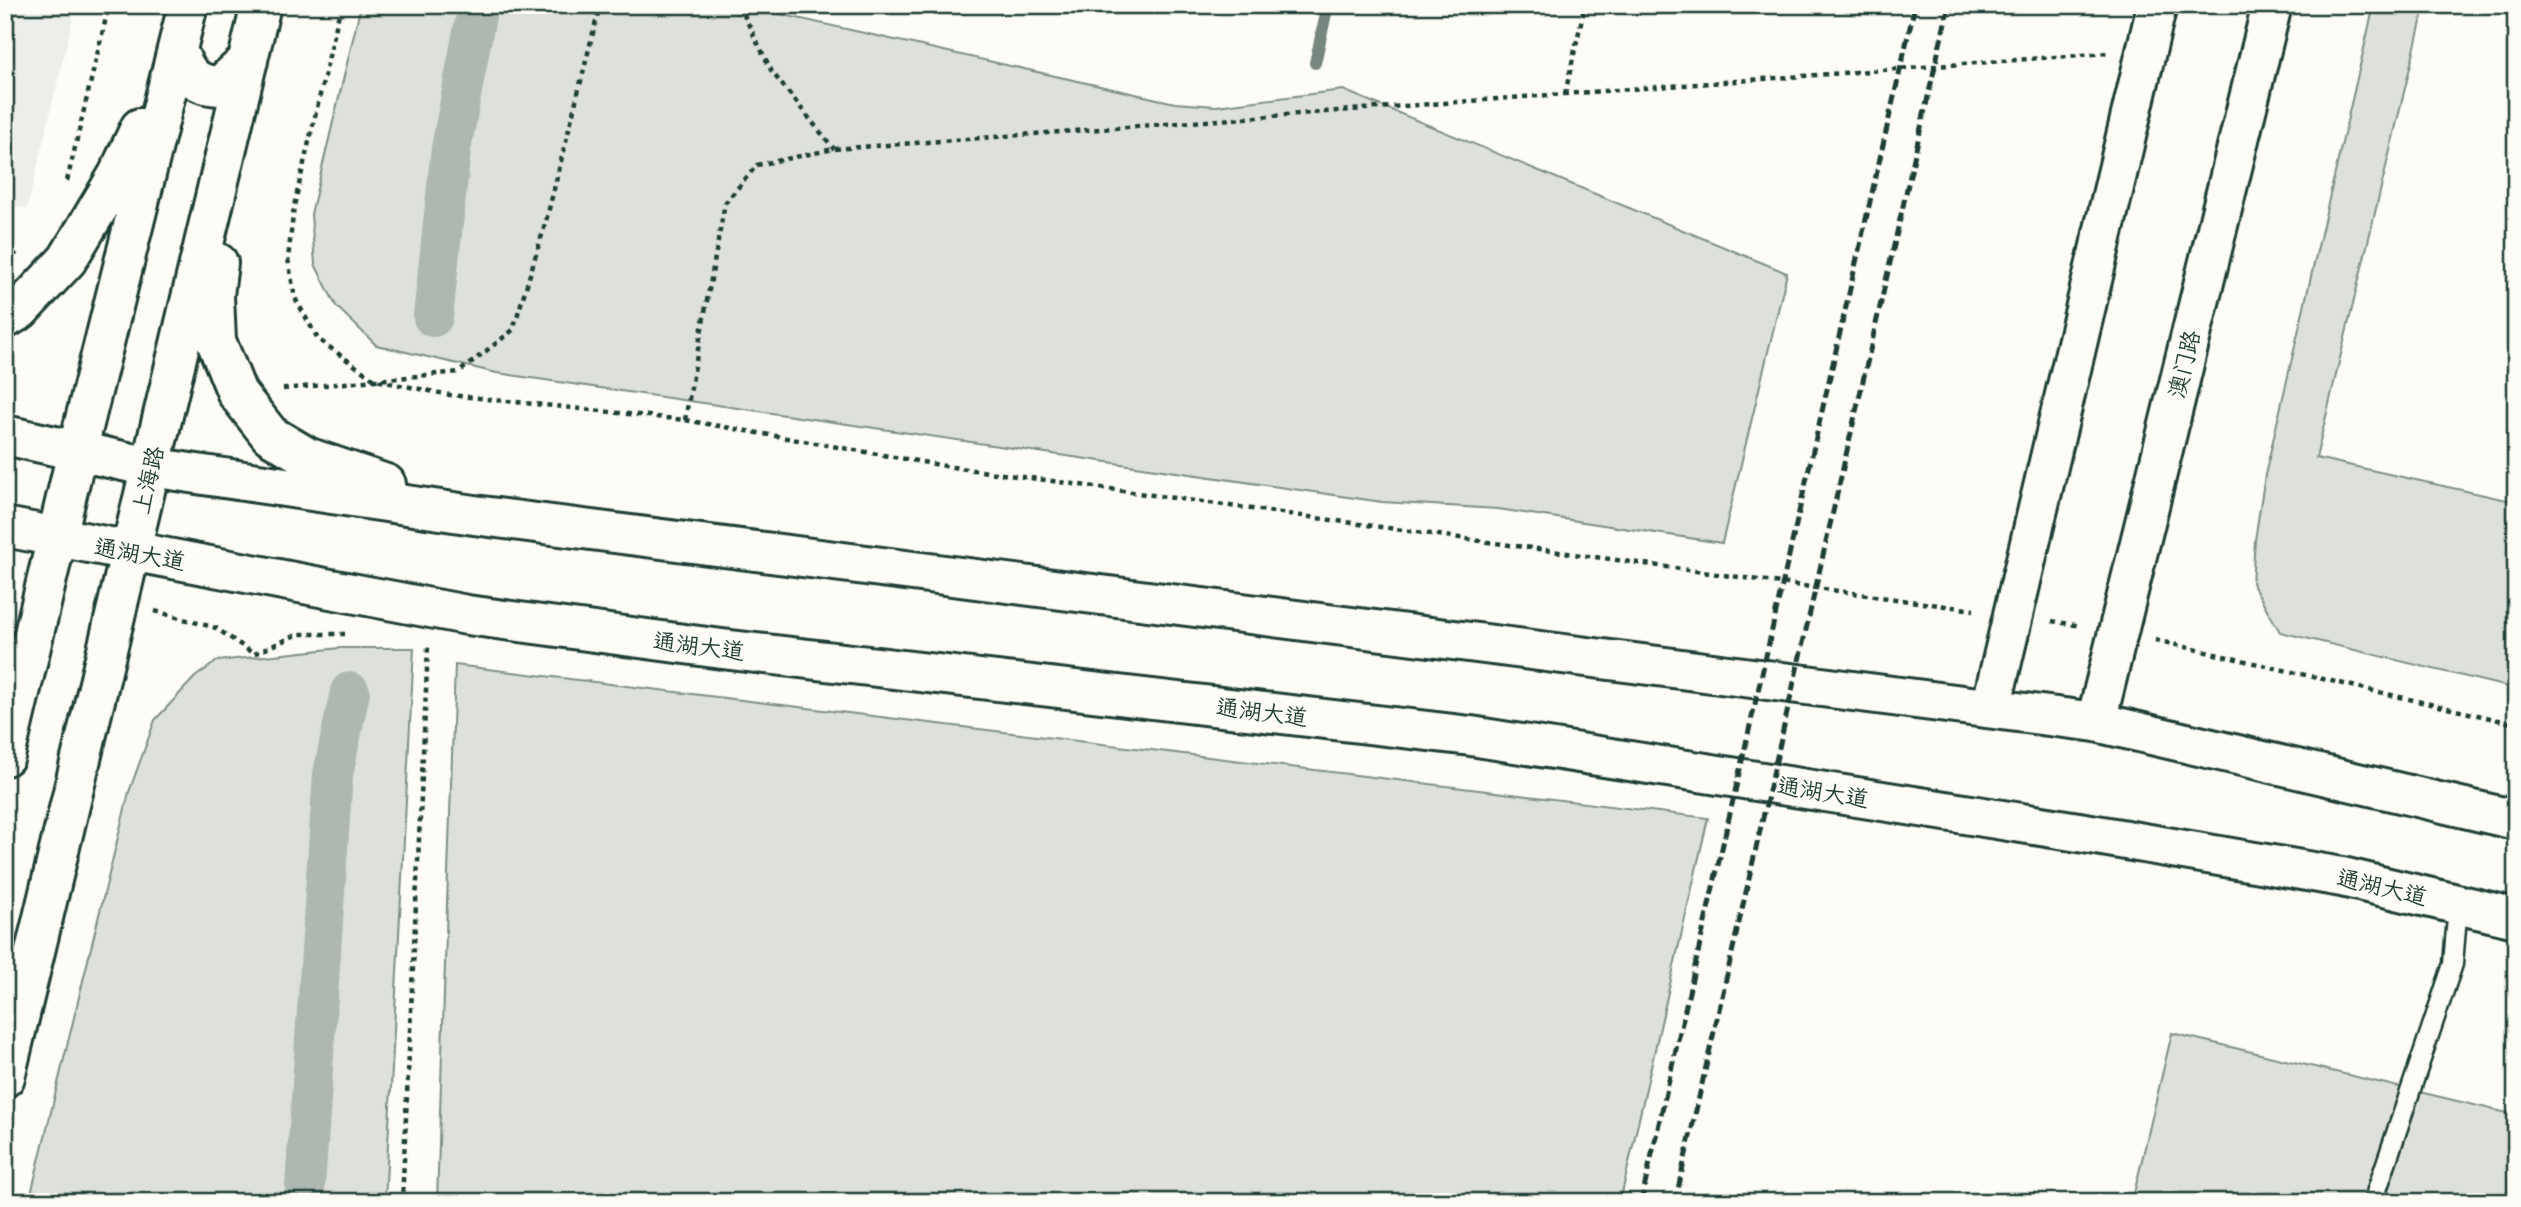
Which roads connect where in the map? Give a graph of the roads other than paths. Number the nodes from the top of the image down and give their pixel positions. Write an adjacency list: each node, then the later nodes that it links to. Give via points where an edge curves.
1 (188, 5): 5 (street)
2 (261, 5): 6 (street, 上海路)
3 (2157, 5): 15 (street)
4 (2272, 5): 16 (street, 澳门路)
5 (177, 50): 6 (street, via 185,71 208,85 220,86); 7 (street, via 118,175 67,260 20,310); 9 (street)
6 (248, 61): 10 (street, 上海路); 11 (street, via 214,295 216,341 237,393 270,435 307,457)
7 (5, 319)
8 (5, 435): 9 (street)
9 (77, 452): 10 (street); 13 (street)
10 (150, 467): 11 (street); 14 (street, 上海路)
11 (474, 515): 15 (street)
12 (5, 527): 13 (street, 通湖大道)
13 (58, 538): 14 (street, 通湖大道); 17 (street)
14 (132, 552): 19 (street, 通湖大道, via 467,615 1471,736 2342,877); 21 (street, 上海路)
15 (1991, 708): 16 (street)
16 (2096, 722): 18 (street)
17 (5, 756)
18 (2516, 820)
19 (2458, 905): 20 (street, 通湖大道); 22 (lane, via 2453,964)
20 (2516, 918)
21 (5, 1077)
22 (2374, 1202)

